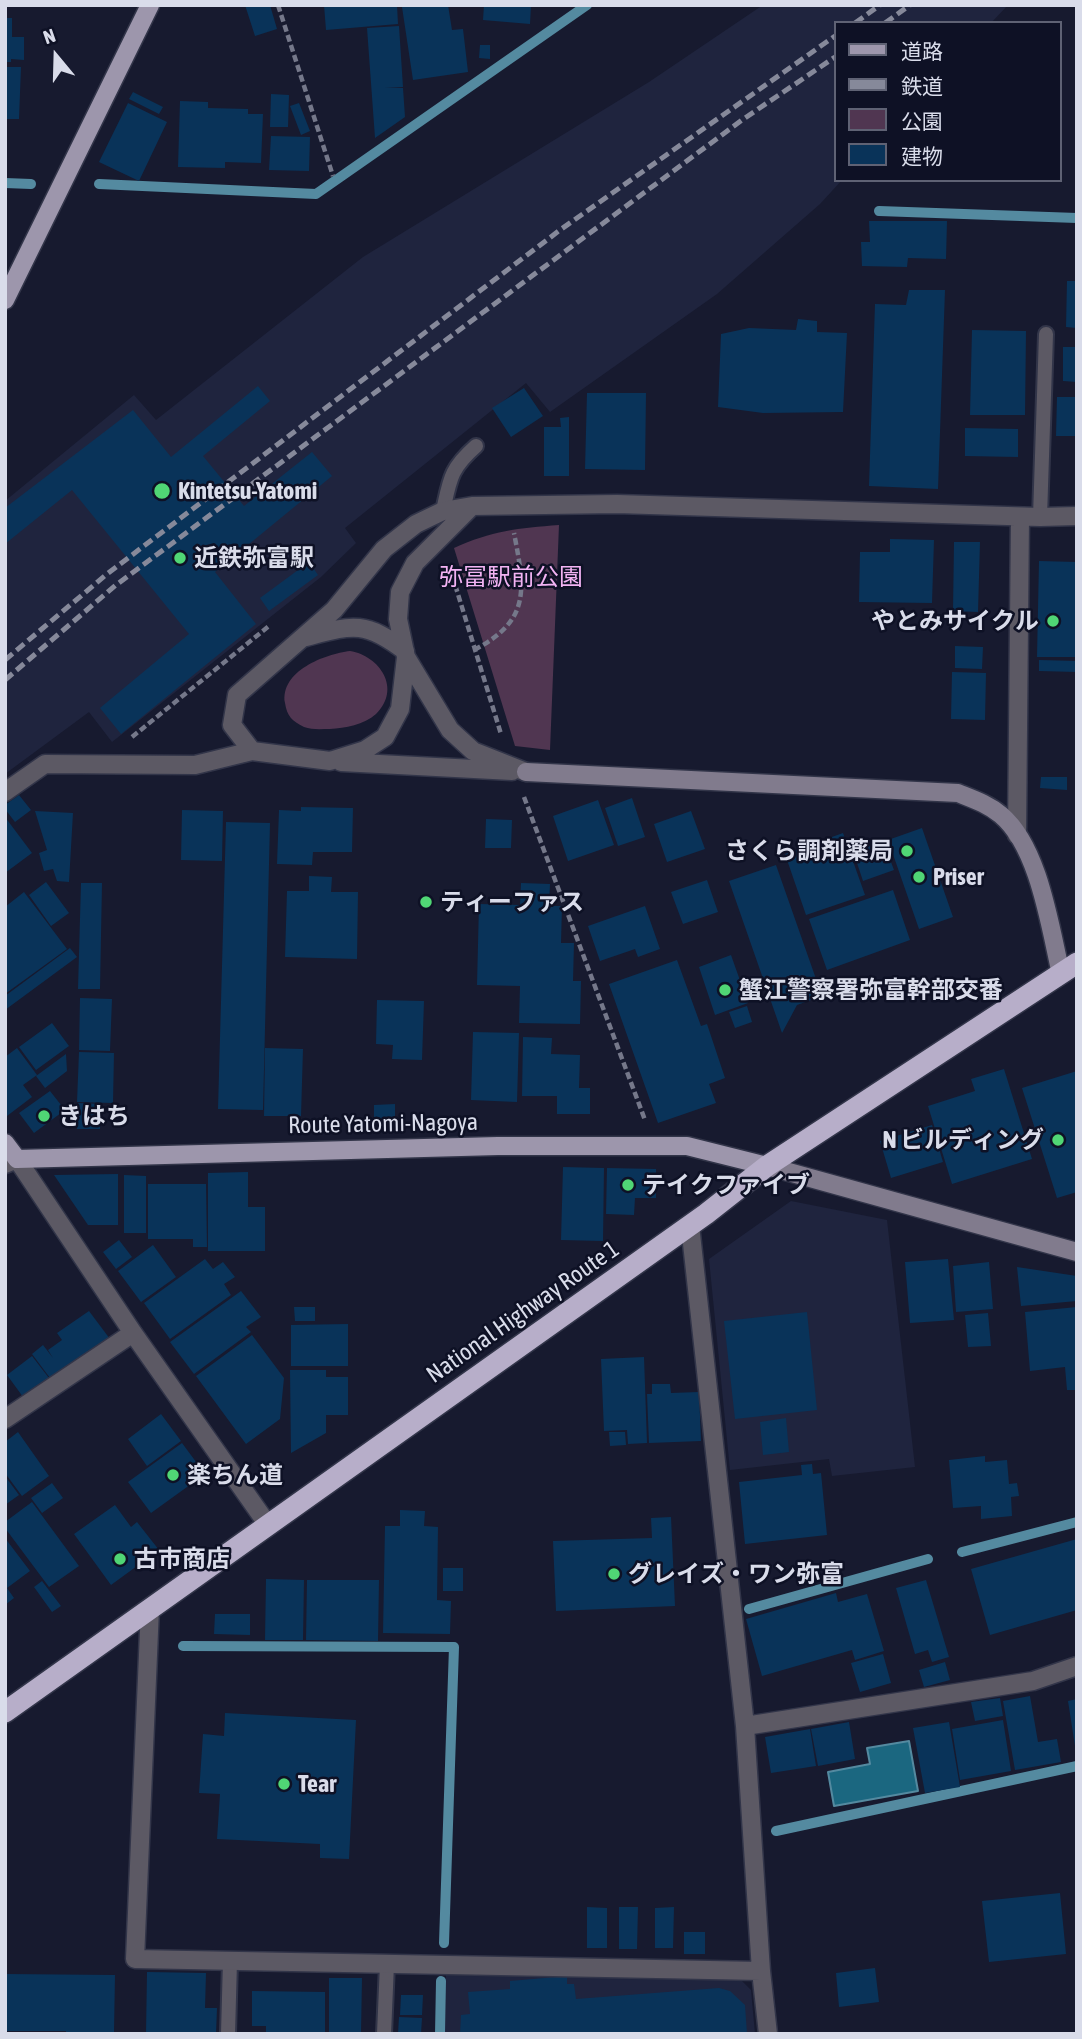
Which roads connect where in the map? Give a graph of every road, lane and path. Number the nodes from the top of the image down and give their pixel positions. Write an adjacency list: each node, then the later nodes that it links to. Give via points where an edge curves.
1 (150, 5): 4 (main road)
2 (278, 5): 3 (path)
3 (333, 176)
4 (5, 300)
5 (1046, 334): 11 (lane)
6 (475, 446): 8 (lane, via 450,478)
7 (472, 506): 8 (street); 10 (street, via 617,503); 17 (street, via 415,563 400,592 398,619)
8 (443, 511): 15 (street, via 416,524 384,549 334,610)
9 (1077, 516): 11 (street)
10 (1020, 517): 11 (street); 24 (street)
11 (1040, 517)
12 (513, 526): 16 (path, via 521,595 506,629)
13 (445, 554): 16 (path)
14 (271, 625): 21 (path)
15 (303, 638): 17 (street, via 355,626 374,630); 19 (street, via 237,695 232,725)
16 (474, 650): 18 (path)
17 (405, 654): 20 (street, via 400,709 385,737 365,750); 22 (street, via 450,730 473,751)
18 (504, 745)
19 (252, 751): 20 (street); 21 (street, via 195,765)
20 (330, 761): 22 (street)
21 (98, 764): 23 (street, via 45,764)
22 (523, 779): 24 (street, via 958,793 1003,816); 27 (path)
23 (5, 792)
24 (1017, 835): 25 (street, via 1036,870)
25 (1069, 968): 29 (highway, National Highway Route 1)
26 (5, 1143): 28 (main road)
27 (655, 1147): 28 (main road, Route Yatomi-Nagoya, via 486,1146); 29 (main road, Route Yatomi-Nagoya, via 687,1146)
28 (11, 1161): 32 (street)
29 (767, 1166): 30 (highway, National Highway Route 1); 31 (street)
30 (690, 1225): 34 (highway, National Highway Route 1); 38 (street)
31 (1077, 1252)
32 (133, 1333): 33 (street); 34 (street)
33 (5, 1419)
34 (268, 1525): 35 (highway, National Highway Route 1)
35 (150, 1608): 37 (highway, National Highway Route 1); 39 (street, via 135,1959)
36 (1077, 1666): 38 (street, via 1033,1681)
37 (5, 1712)
38 (746, 1726): 41 (street)
39 (230, 1961): 40 (street); 42 (lane)
40 (387, 1964): 41 (street); 43 (lane)
41 (761, 1971): 44 (street)
42 (228, 2034)
43 (384, 2034)
44 (768, 2034)

